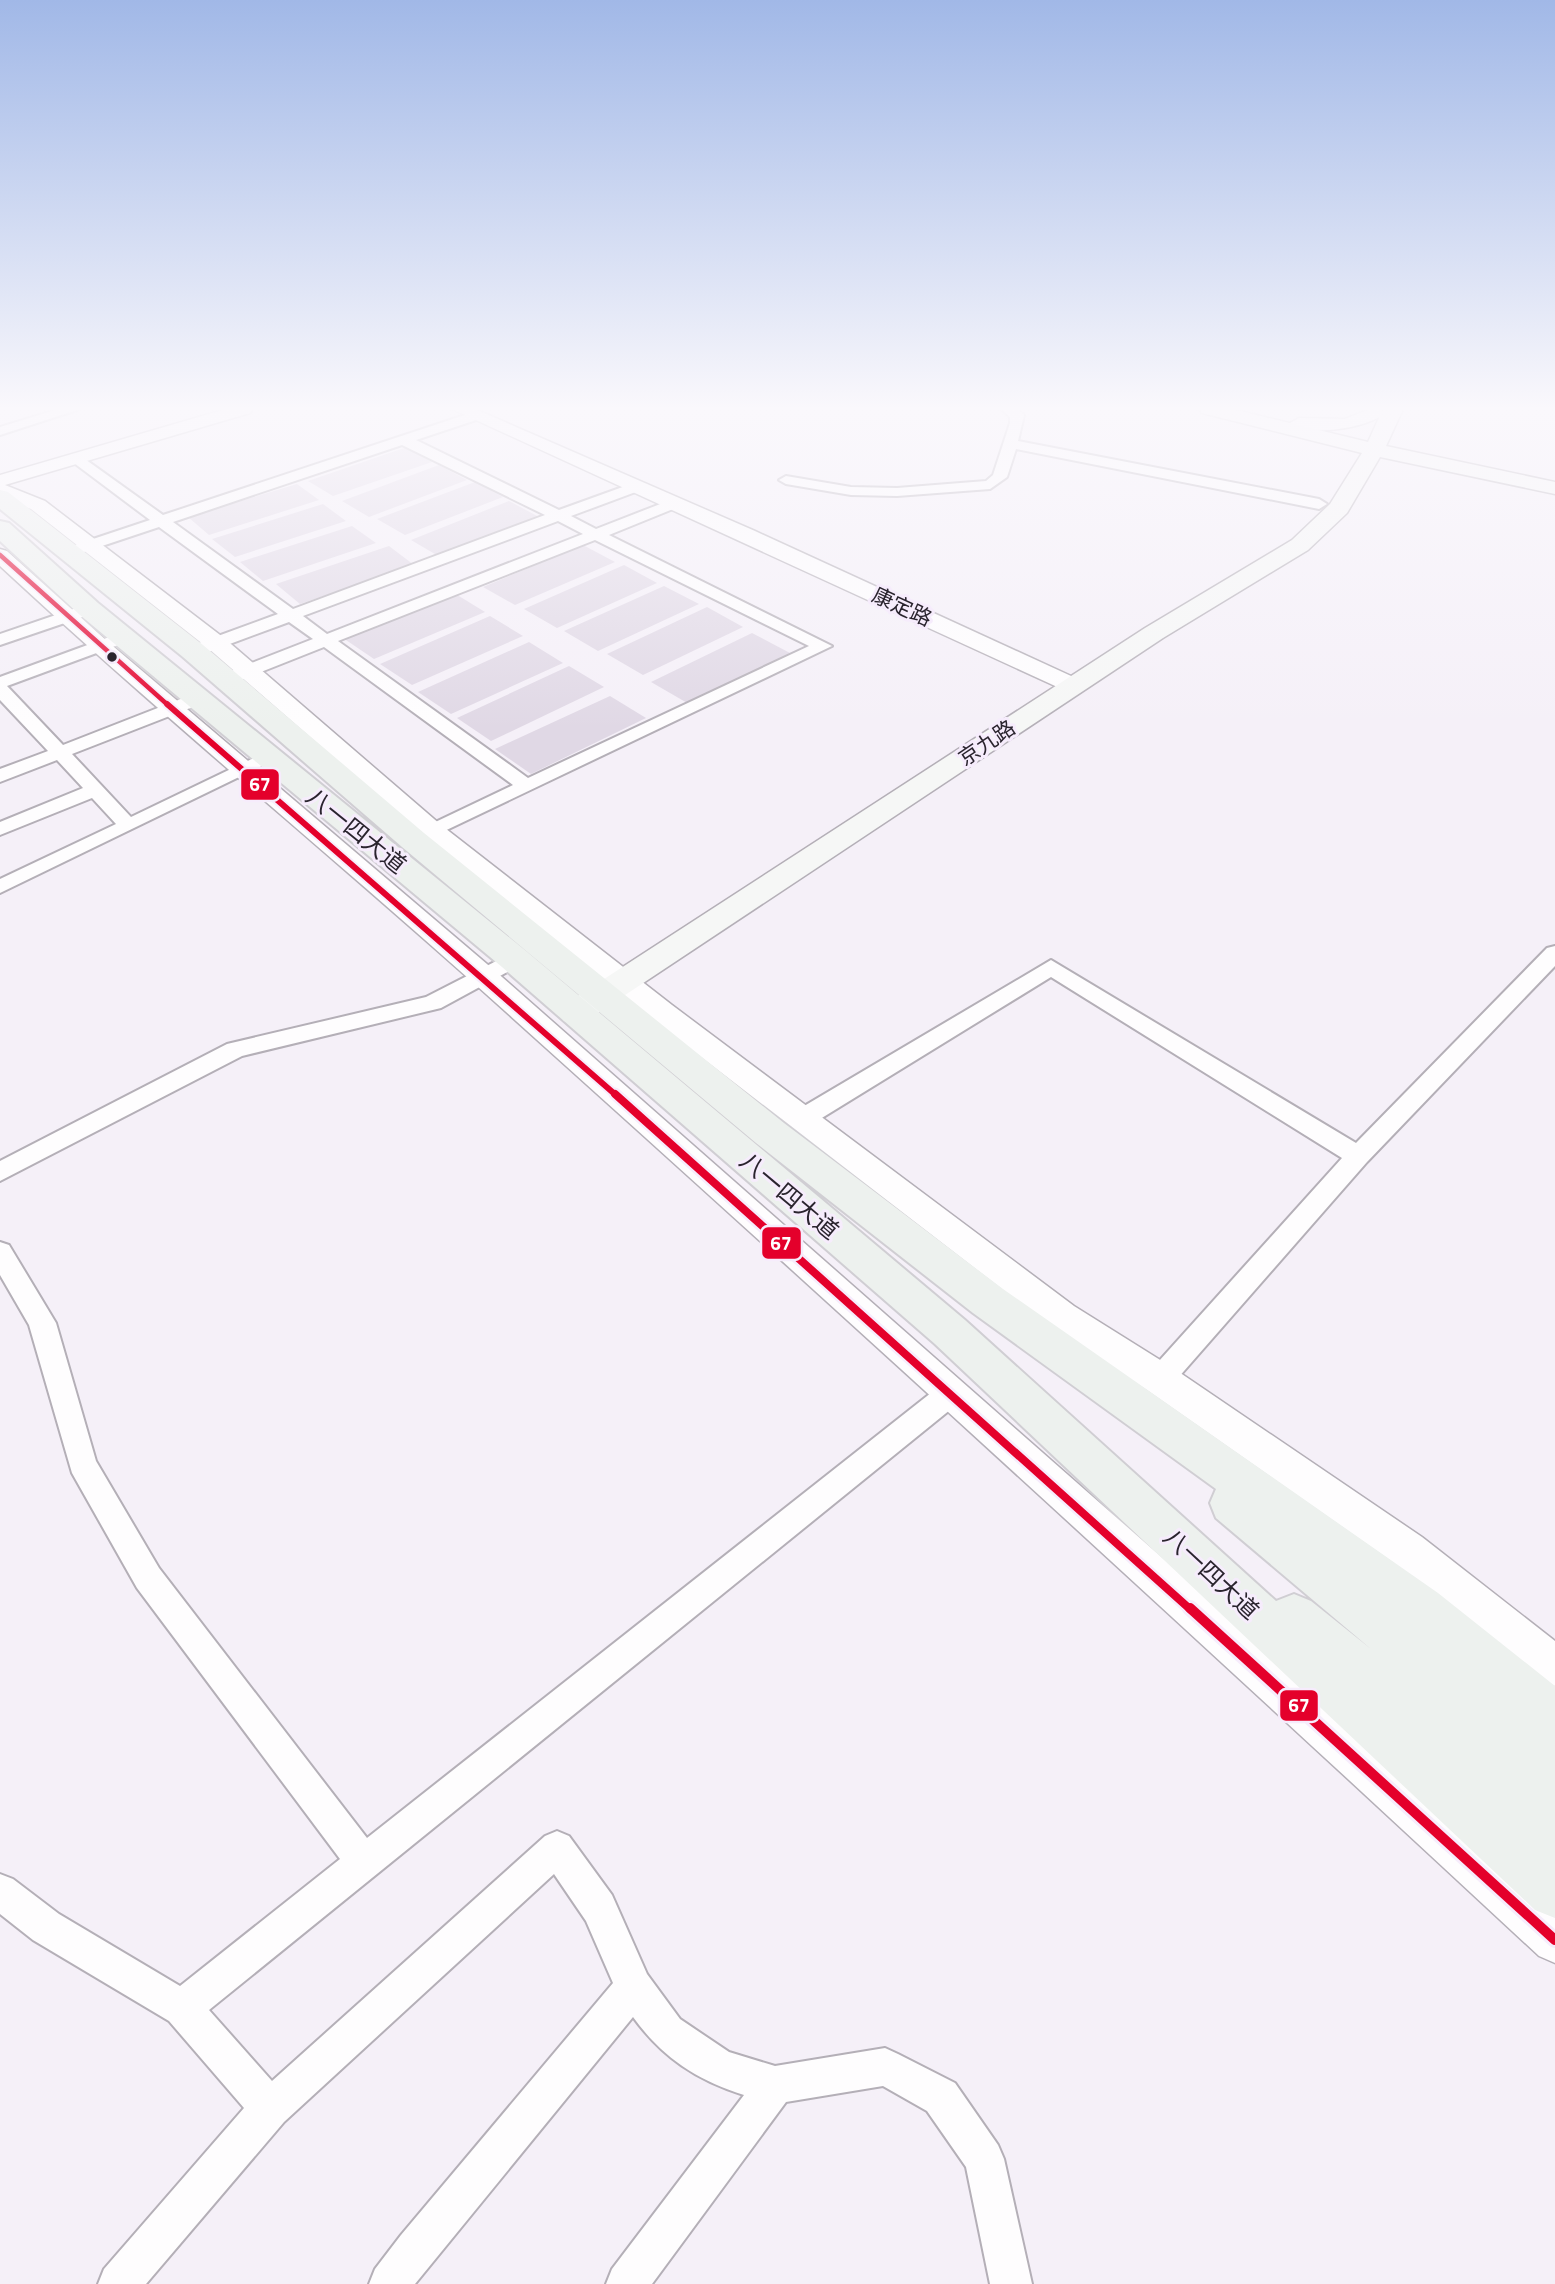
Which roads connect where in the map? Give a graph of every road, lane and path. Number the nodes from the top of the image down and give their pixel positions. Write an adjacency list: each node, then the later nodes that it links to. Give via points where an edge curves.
1 (29, 516): 12 (main road)
2 (48, 516): 12 (street)
3 (153, 516): 9 (street)
4 (181, 516): 9 (street)
5 (559, 516): 11 (street); 15 (street)
6 (644, 516): 11 (street)
7 (699, 516): 21 (street, 康定路)
8 (1322, 516): 21 (main road, 京九路, via 1300,545)
9 (162, 522): 12 (street); 15 (street)
10 (0, 528): 14 (main road)
11 (596, 535): 17 (street); 28 (street, via 823,646)
12 (79, 550): 19 (street)
13 (0, 555): 14 (street)
14 (78, 613): 16 (street); 18 (street)
15 (290, 615): 17 (street); 19 (street)
16 (0, 640)
17 (326, 640): 20 (street); 28 (street)
18 (111, 642): 22 (street); 24 (street)
19 (205, 647): 20 (street)
20 (238, 675): 32 (street)
21 (1065, 682): 37 (main road, 京九路)
22 (0, 683)
23 (0, 689): 25 (street)
24 (185, 704): 25 (street); 26 (street)
25 (60, 752): 27 (street); 29 (street)
26 (257, 765): 30 (street); 35 (main road, 八一四大道); 36 (street)
27 (0, 776)
28 (526, 786): 32 (street)
29 (95, 789): 30 (street); 31 (street)
30 (128, 825): 33 (street)
31 (0, 829)
32 (423, 835): 37 (street)
33 (2, 882)
34 (1555, 953): 39 (street)
35 (514, 959): 36 (street); 37 (main road, 八一四大道)
36 (484, 977): 40 (street, via 433,1003 235,1050); 45 (street)
37 (594, 991): 38 (street, via 662,1012); 42 (main road, 八一四大道); 43 (main road, 八一四大道)
38 (803, 1118): 39 (street, via 1051,967); 44 (street, via 1062,1316)
39 (1358, 1156): 44 (street)
40 (0, 1172)
41 (0, 1252): 50 (street, via 42,1323 82,1464 148,1578)
42 (989, 1301): 47 (main road, 八一四大道, via 1421,1609); 48 (main road)
43 (950, 1332): 49 (main road); 51 (main road, 八一四大道)
44 (1160, 1379): 46 (street, via 1408,1550)
45 (951, 1393): 50 (street); 53 (street)
46 (1555, 1665)
47 (1555, 1719)
48 (1555, 1769)
49 (1555, 1830)
50 (364, 1862): 55 (street)
51 (1555, 1890)
52 (0, 1892): 55 (street, via 46,1927)
53 (1555, 1940)
54 (634, 1987): 56 (street, via 667,2032 698,2054 719,2068); 57 (street, via 599,1908 557,1848); 59 (street)
55 (182, 2008): 57 (street)
56 (775, 2085): 60 (street); 61 (street, via 885,2067 941,2097 984,2159)
57 (270, 2108): 58 (street)
58 (119, 2284)
59 (390, 2284)
60 (627, 2284)
61 (1011, 2284)

